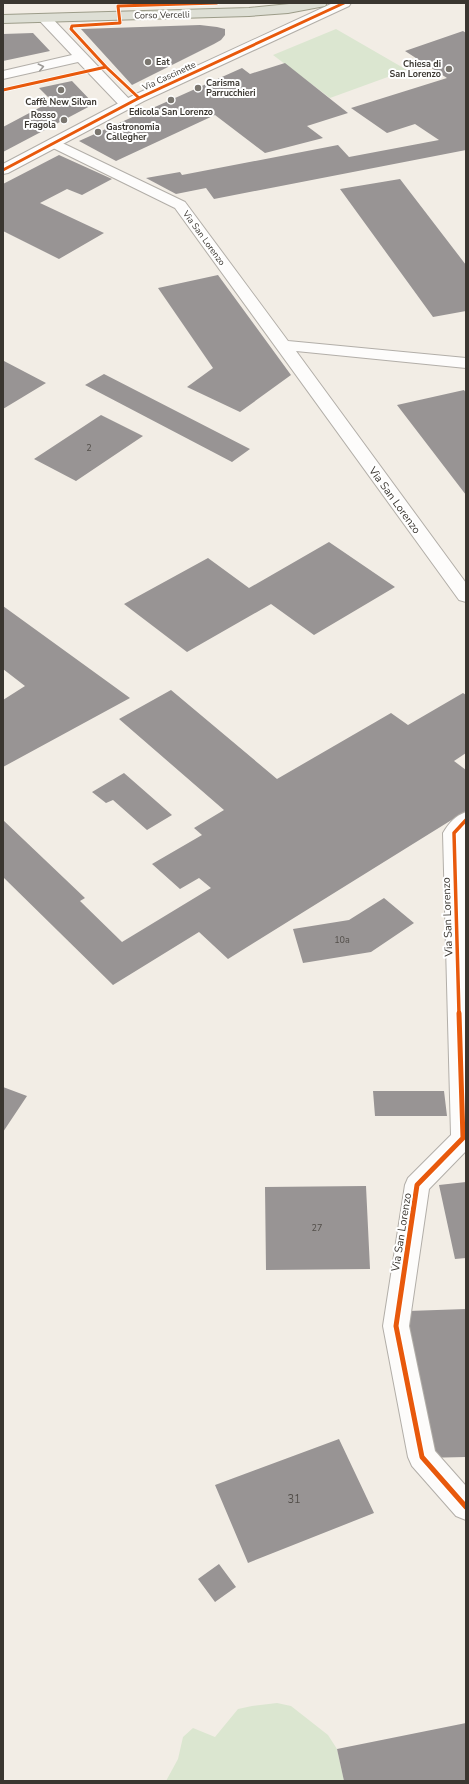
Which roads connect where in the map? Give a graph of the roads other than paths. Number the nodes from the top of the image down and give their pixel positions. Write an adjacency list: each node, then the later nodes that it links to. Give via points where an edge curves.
1 (320, 3): 3 (main road, Corso Vercelli, via 249,12)
2 (344, 3): 7 (street, Via Cascinette)
3 (44, 18): 4 (main road, Corso Vercelli); 5 (street)
4 (3, 19)
5 (82, 57): 6 (street, one-way to 5); 7 (street)
6 (3, 75)
7 (127, 105): 8 (street, Via Cascinette)
8 (54, 143): 9 (street, Via Cascinette); 10 (street, Via San Lorenzo, via 180,205)
9 (3, 170)
10 (282, 345): 11 (street); 12 (street, Via San Lorenzo)
11 (466, 363)
12 (466, 596)
13 (466, 820): 14 (street, Via San Lorenzo, via 454,833 463,1138 417,1185 396,1326 422,1457)
14 (466, 1507)

